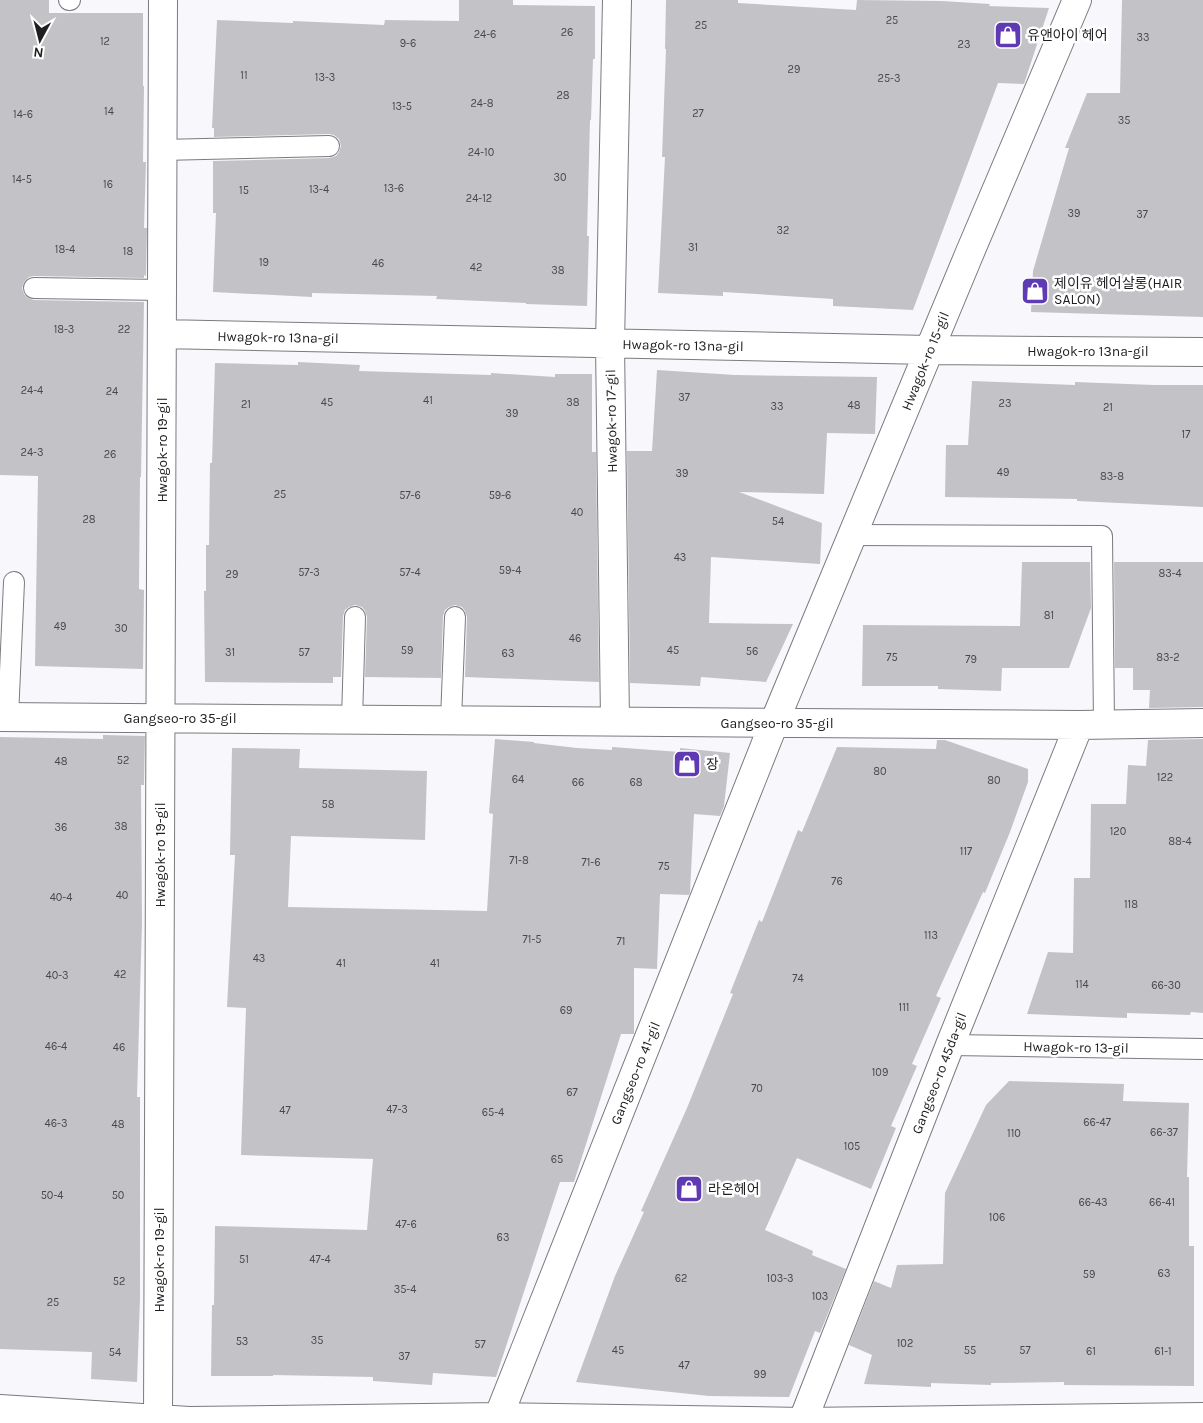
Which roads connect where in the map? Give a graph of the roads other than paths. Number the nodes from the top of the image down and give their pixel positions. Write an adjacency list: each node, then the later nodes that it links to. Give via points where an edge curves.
1 (163, 0): 5 (street, Hwagok-ro 19-gil)
2 (617, 0): 9 (street, Hwagok-ro 17-gil)
3 (1077, 0): 10 (street, Hwagok-ro 15-gil)
4 (329, 146): 5 (lane)
5 (162, 150): 7 (street, Hwagok-ro 19-gil)
6 (34, 288): 7 (lane)
7 (162, 290): 8 (street, Hwagok-ro 19-gil)
8 (162, 334): 9 (street, Hwagok-ro 13na-gil); 17 (street, Hwagok-ro 19-gil)
9 (610, 344): 10 (street, Hwagok-ro 13na-gil); 20 (street, Hwagok-ro 17-gil)
10 (929, 350): 11 (street, Hwagok-ro 13na-gil); 12 (street, Hwagok-ro 15-gil)
11 (1203, 352)
12 (852, 535): 21 (street, Hwagok-ro 15-gil); 23 (lane, via 1102,536)
13 (14, 582): 16 (lane, Gangseo-ro 35-gil)
14 (355, 617): 18 (lane)
15 (455, 617): 19 (lane)
16 (4, 717): 17 (street, Gangseo-ro 35-gil)
17 (161, 718): 18 (street, Gangseo-ro 35-gil); 29 (street, Hwagok-ro 19-gil)
18 (352, 720): 19 (street, Gangseo-ro 35-gil)
19 (451, 720): 20 (street, Gangseo-ro 35-gil)
20 (615, 721): 21 (street, Gangseo-ro 35-gil)
21 (774, 723): 23 (street, Gangseo-ro 35-gil); 30 (street, Gangseo-ro 41-gil)
22 (1203, 723): 23 (street, Gangseo-ro 35-gil)
23 (1091, 725): 24 (street, Gangseo-ro 45da-gil)
24 (950, 1044): 25 (lane, Hwagok-ro 13-gil); 32 (street, Gangseo-ro 45da-gil)
25 (1203, 1049)
26 (0, 1409): 27 (street)
27 (30, 1417): 29 (street)
28 (1194, 1419): 32 (street)
29 (158, 1420): 31 (street)
30 (497, 1420): 31 (street); 32 (street)
31 (189, 1422)
32 (803, 1422)

